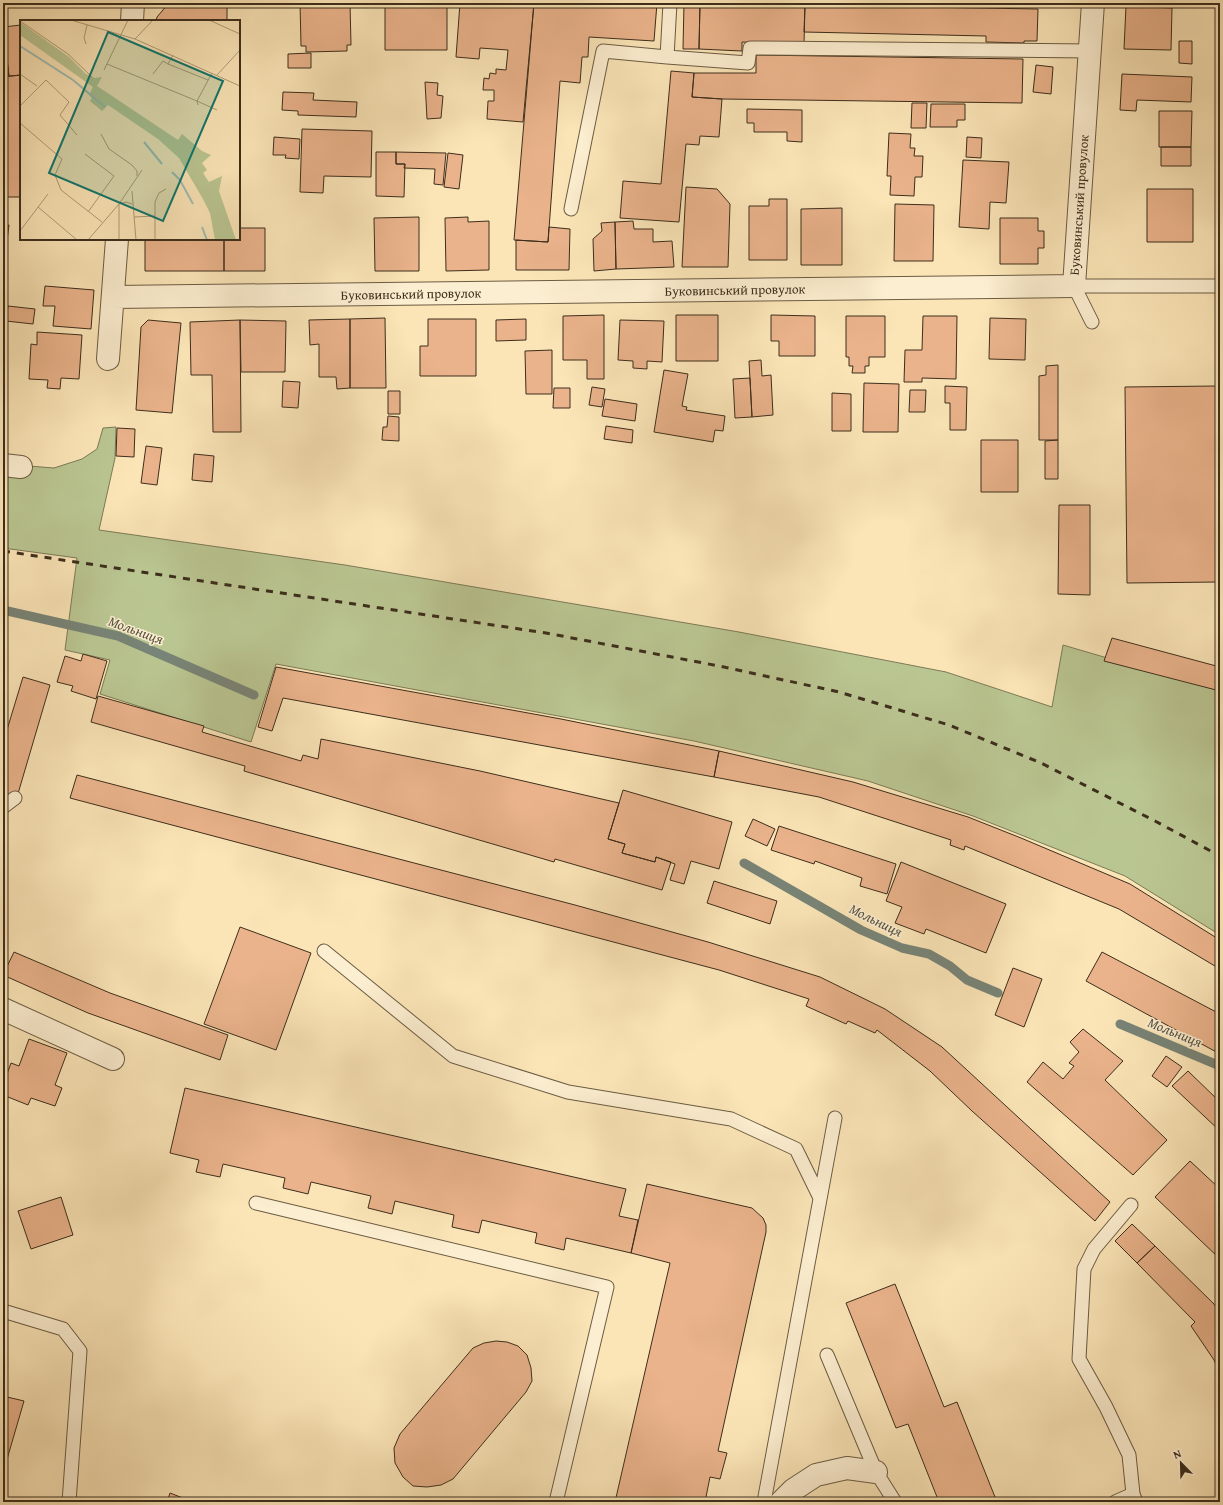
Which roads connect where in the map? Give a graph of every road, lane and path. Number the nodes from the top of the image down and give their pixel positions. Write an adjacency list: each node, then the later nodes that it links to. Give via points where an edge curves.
1 (133, 3): 4 (street)
2 (670, 3): 6 (lane)
3 (1093, 3): 5 (street, Буковинський провулок)
4 (132, 20)
5 (1090, 51): 6 (lane, via 750,48 748,63); 9 (street, Буковинський провулок)
6 (667, 57): 7 (lane, via 603,51)
7 (571, 209)
8 (117, 240): 11 (street)
9 (1074, 286): 10 (lane); 11 (street, Буковинський провулок); 12 (lane)
10 (1220, 286)
11 (113, 297): 13 (street)
12 (1092, 322)
13 (108, 359)
14 (15, 798): 15 (lane)
15 (3, 807)
16 (324, 951): 20 (lane, via 453,1056 568,1092 731,1119 796,1149)
17 (3, 1009): 18 (street)
18 (113, 1059)
19 (834, 1118): 20 (lane)
20 (820, 1198): 29 (lane)
21 (256, 1203): 28 (lane, via 607,1287)
22 (1130, 1206): 26 (lane, via 1094,1249 1084,1270 1078,1359 1106,1407 1129,1455)
23 (3, 1311): 27 (lane, via 62,1330 80,1351)
24 (826, 1355): 25 (lane)
25 (876, 1472): 30 (street, via 847,1468 816,1475 793,1490); 31 (lane)
26 (1135, 1498): 32 (lane)
27 (69, 1502)
28 (556, 1502)
29 (764, 1502)
30 (781, 1502)
31 (895, 1502)
32 (1115, 1502)

